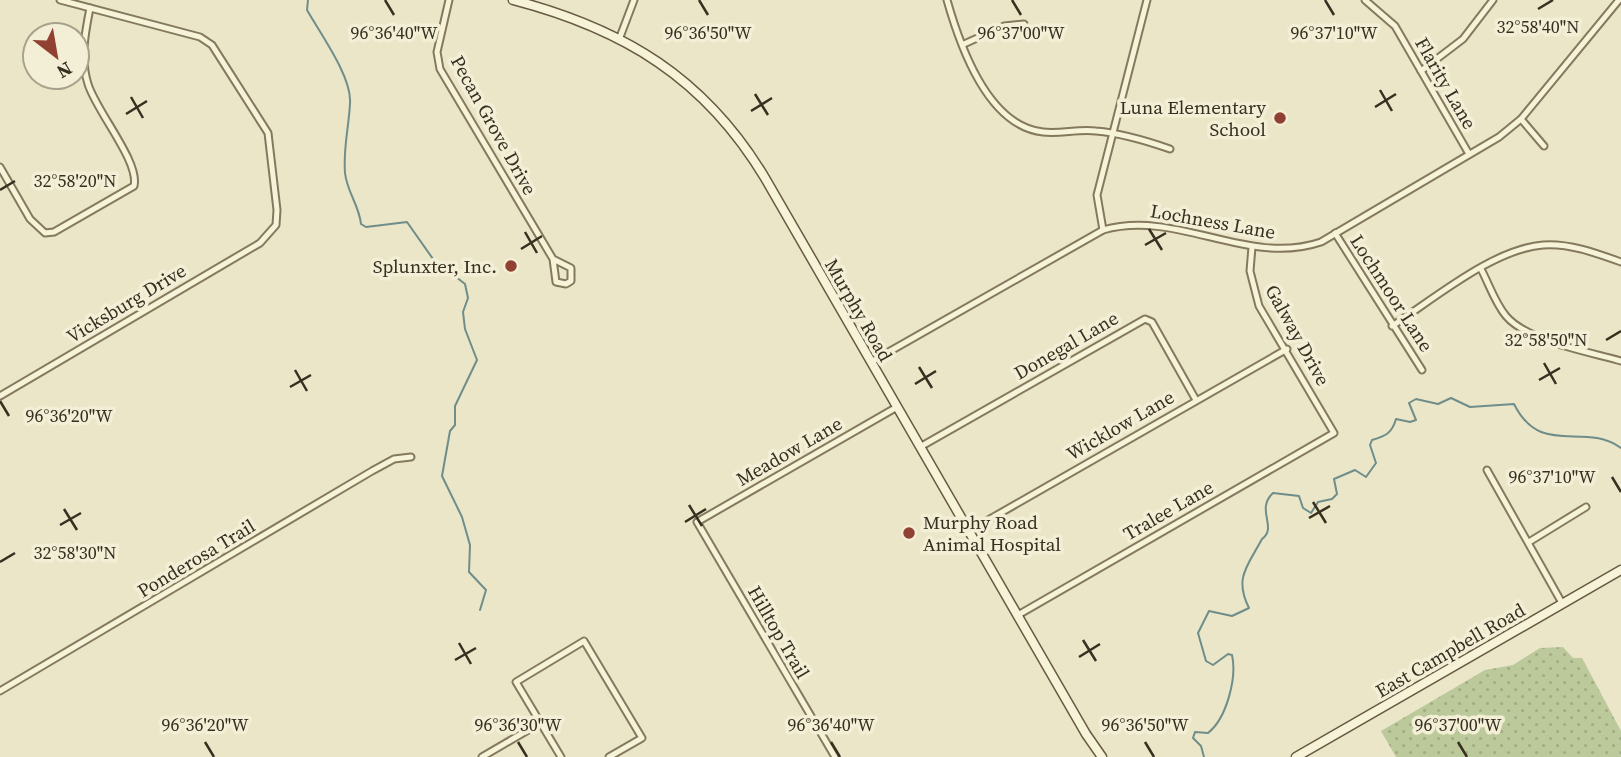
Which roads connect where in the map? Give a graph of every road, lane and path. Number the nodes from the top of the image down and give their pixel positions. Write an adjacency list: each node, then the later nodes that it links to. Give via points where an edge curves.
1 (60, 0): 10 (street)
2 (449, 0): 24 (street, Pecan Grove Drive, via 437,52 440,69)
3 (513, 0): 12 (main road, Murphy Road, via 568,15)
4 (634, 0): 12 (street)
5 (947, 0): 13 (street)
6 (1147, 0): 16 (street)
7 (1365, 0): 14 (street, Flarity Lane, via 1395,26)
8 (1493, 0): 14 (street, via 1451,51)
9 (1619, 0): 15 (street, Lochness Lane)
10 (90, 8): 20 (street, via 83,66 97,107 134,170 134,186 45,233 30,219); 32 (street, Vicksburg Drive, via 200,37 220,54 268,133 276,225 267,236)
11 (1024, 24): 13 (street, via 1004,26)
12 (620, 37): 30 (main road, Murphy Road, via 679,76 732,129)
13 (964, 44): 16 (street, via 984,89 1013,123 1045,133 1080,130)
14 (1421, 71): 19 (street, Flarity Lane)
15 (1521, 119): 17 (street); 19 (street, Lochness Lane)
16 (1113, 135): 18 (street); 21 (street, via 1097,195)
17 (1545, 146)
18 (1170, 149)
19 (1469, 155): 22 (street, Lochness Lane)
20 (0, 167)
21 (1103, 230): 23 (street, Lochness Lane, via 1148,223); 30 (street, Lochness Lane)
22 (1335, 233): 23 (street, Lochness Lane, via 1294,249); 27 (street, Lochmoor Lane)
23 (1252, 247): 28 (street, Galway Drive, via 1255,295)
24 (553, 260): 24 (street, Pecan Grove Drive, via 556,282 572,281 570,268)
25 (1621, 262): 26 (street, via 1573,248 1542,245 1507,255)
26 (1481, 269): 27 (street); 29 (street, via 1515,325)
27 (1392, 326): 31 (street, Lochmoor Lane)
28 (1287, 349): 33 (street, Wicklow Lane); 35 (street, Galway Drive)
29 (1621, 361)
30 (871, 362): 34 (main road, Murphy Road)
31 (1422, 370)
32 (1, 393)
33 (1196, 400): 36 (street, Donegal Lane, via 1152,323 1145,319); 41 (street, Wicklow Lane)
34 (897, 407): 36 (main road, Murphy Road); 40 (street, Meadow Lane)
35 (1334, 433): 45 (street, Tralee Lane)
36 (920, 447): 41 (main road, Murphy Road)
37 (411, 457): 46 (street, Ponderosa Trail, via 378,467)
38 (1487, 470): 42 (street)
39 (1587, 507): 42 (street)
40 (697, 522): 52 (street, Hilltop Trail)
41 (969, 531): 45 (main road, Murphy Road)
42 (1529, 542): 44 (street)
43 (1621, 570): 44 (main road, East Campbell Road)
44 (1562, 603): 55 (main road, East Campbell Road)
45 (1018, 615): 48 (main road, Murphy Road)
46 (0, 691)
47 (540, 723): 49 (street); 50 (street); 51 (street, via 516,682 584,641 642,738)
48 (1086, 734): 53 (main road, Murphy Road); 54 (main road, Murphy Road)
49 (482, 757)
50 (561, 757)
51 (609, 757)
52 (835, 757)
53 (1094, 757)
54 (1102, 757)
55 (1296, 757)

